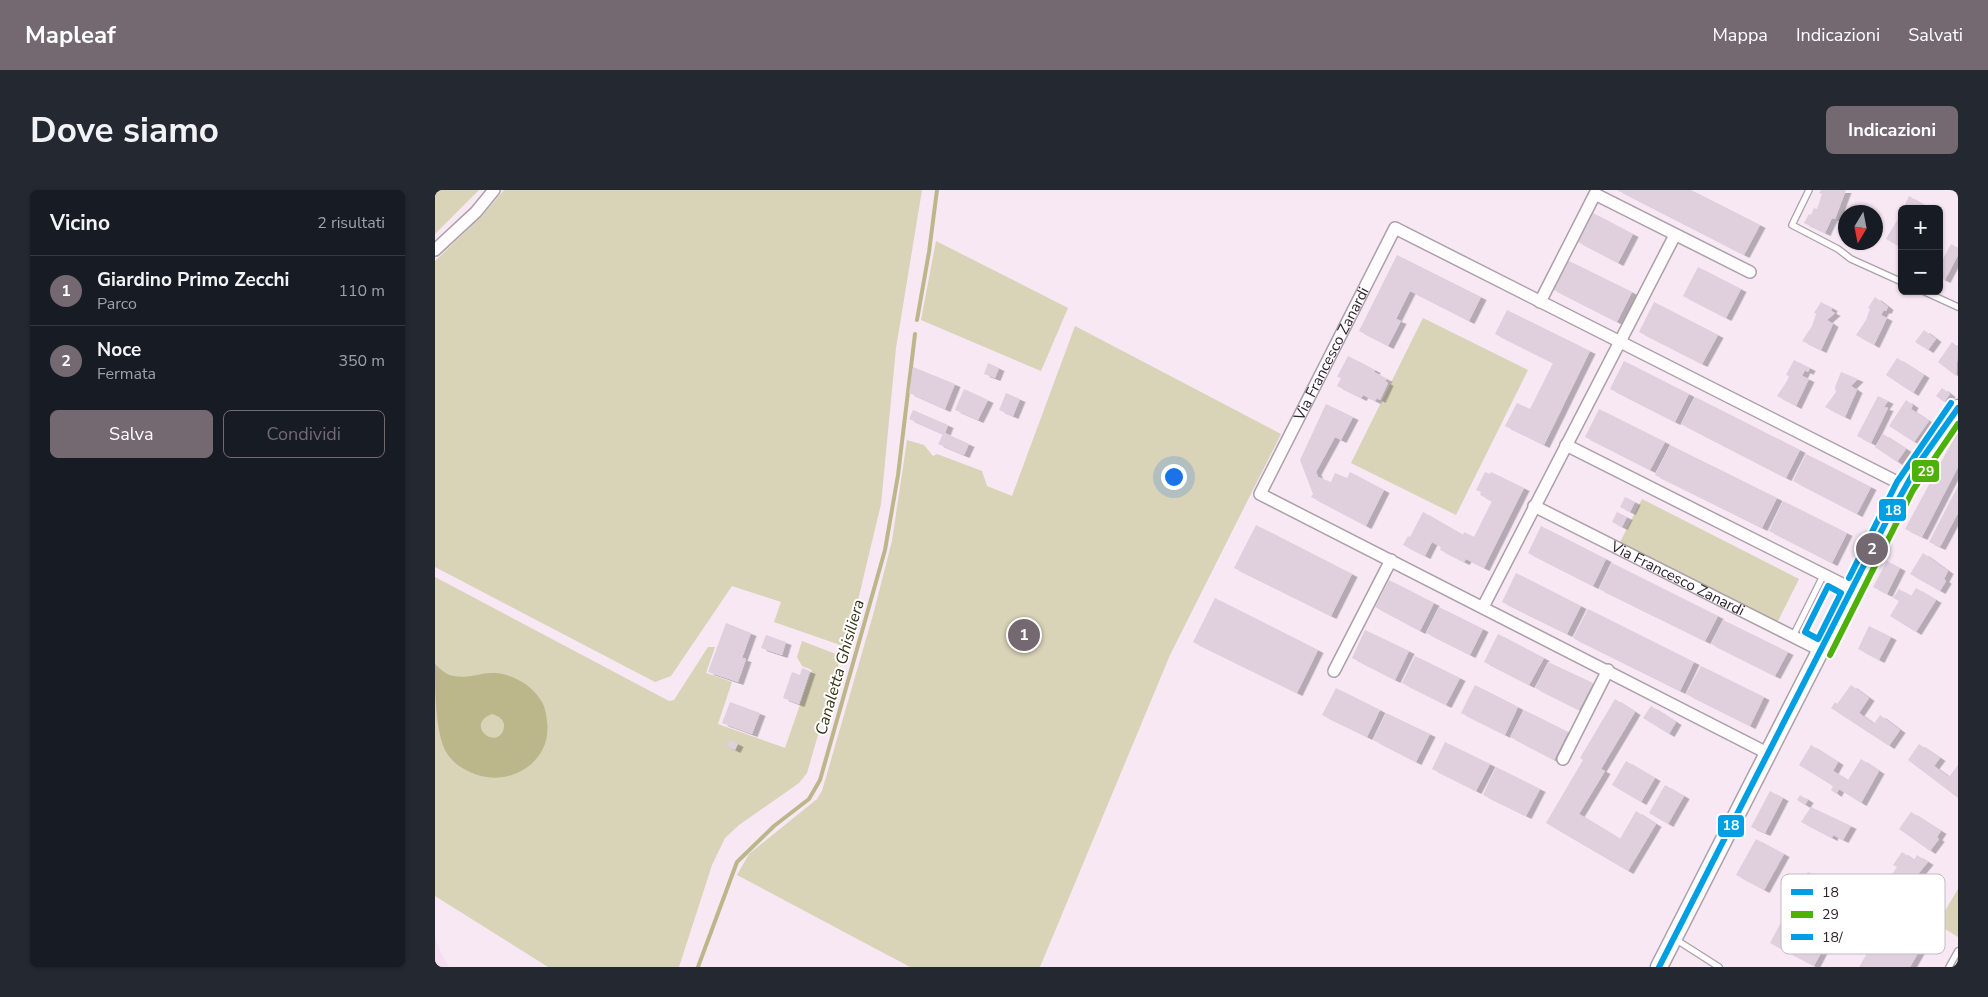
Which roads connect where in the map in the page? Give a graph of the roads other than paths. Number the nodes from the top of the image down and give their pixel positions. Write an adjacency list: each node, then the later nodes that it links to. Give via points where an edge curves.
1 (494, 190): 4 (street, via 476,212)
2 (1809, 190): 6 (lane, via 1792,225 1851,259)
3 (1675, 235): 5 (street); 8 (street, via 1595,194); 10 (street)
4 (435, 250)
5 (1750, 272)
6 (1898, 280)
7 (1932, 295): 9 (lane)
8 (1540, 302): 10 (street, Via Francesco Zanardi); 15 (street, Via Francesco Zanardi, via 1395,228 1261,494)
9 (1958, 307)
10 (1620, 341): 12 (street); 13 (street, Via Francesco Zanardi)
11 (1958, 408): 13 (street)
12 (1566, 445): 14 (street); 16 (street)
13 (1905, 486): 17 (street)
14 (1534, 506): 18 (street); 19 (street, Via Francesco Zanardi)
15 (1391, 560): 18 (street, Via Francesco Zanardi); 22 (street)
16 (1824, 574): 17 (street); 19 (lane)
17 (1853, 588): 20 (street)
18 (1483, 606): 21 (street, Via Francesco Zanardi)
19 (1793, 636): 20 (street, Via Francesco Zanardi)
20 (1822, 651): 23 (street)
21 (1608, 670): 23 (street, Via Francesco Zanardi); 24 (street)
22 (1334, 671)
23 (1769, 754): 25 (street)
24 (1563, 759)
25 (1674, 938): 27 (street); 28 (lane)
26 (1958, 951): 29 (lane)
27 (1659, 967)
28 (1719, 967)
29 (1949, 967)

